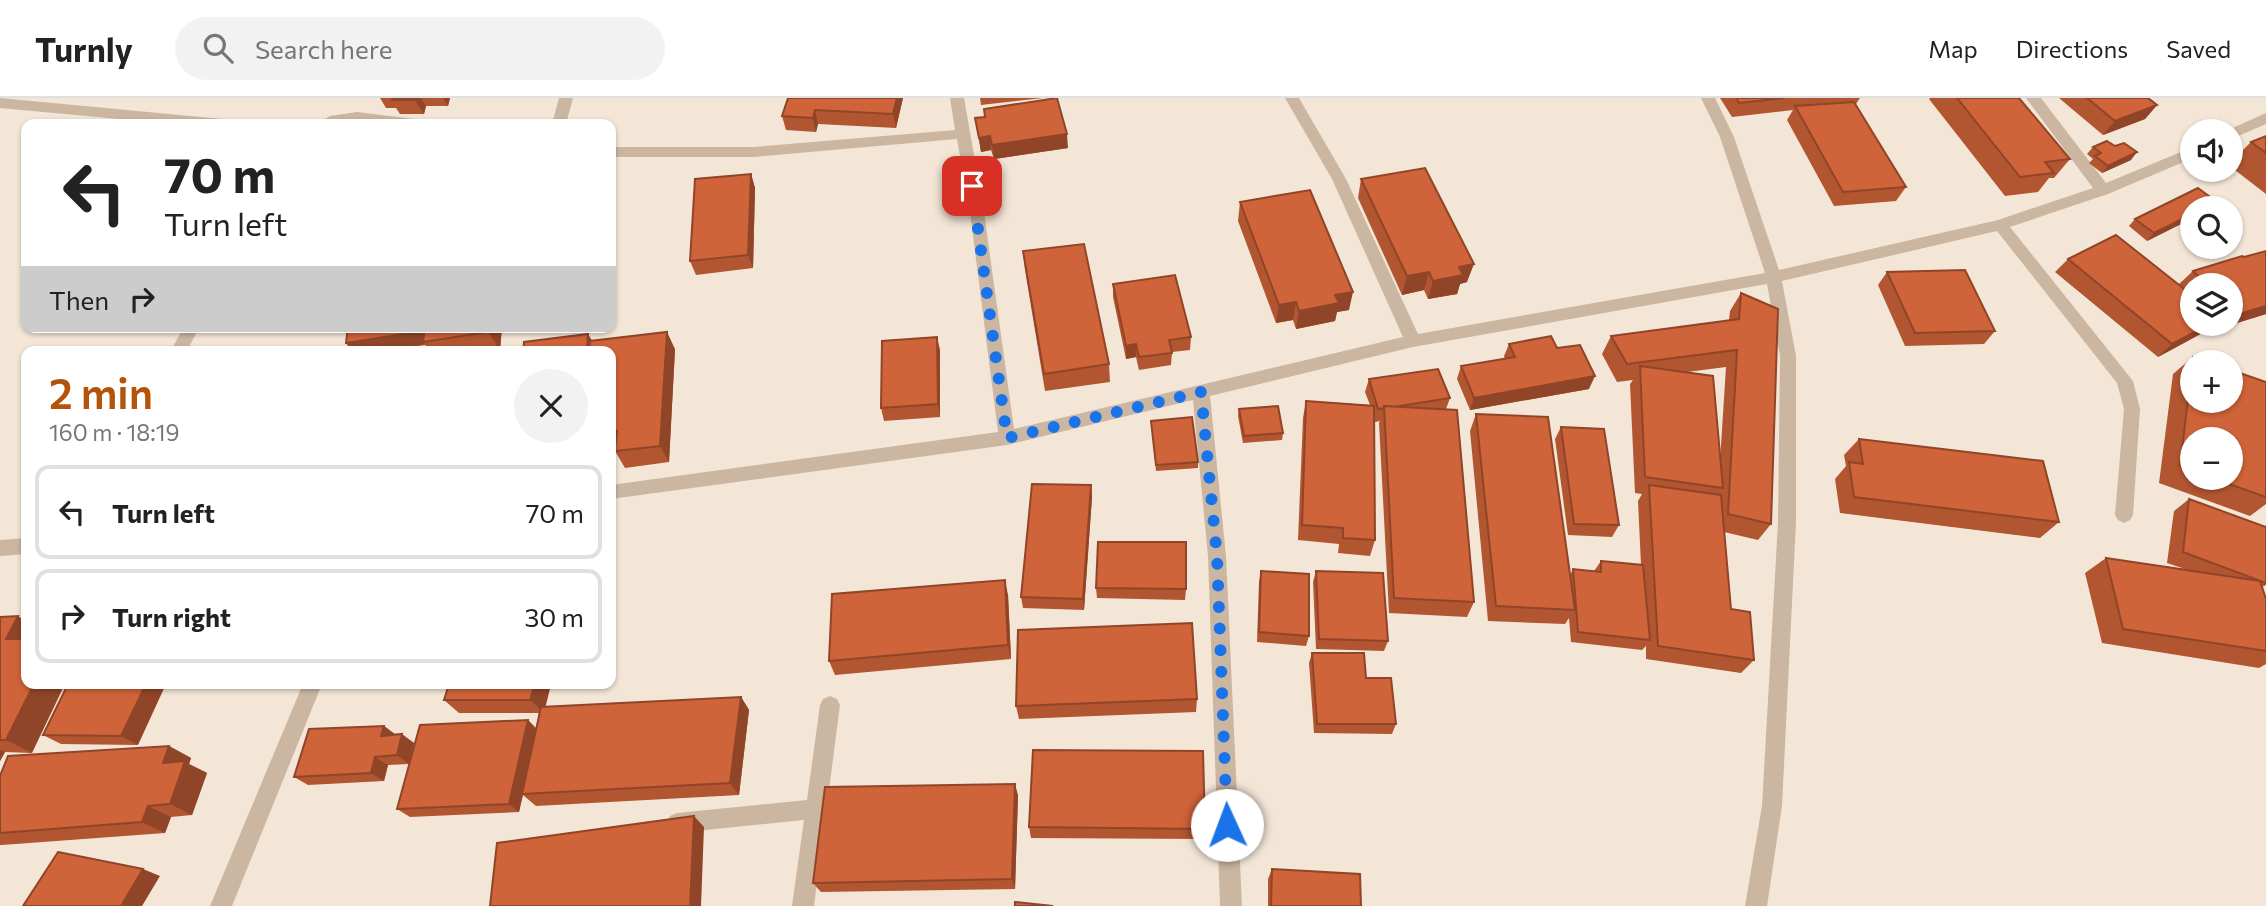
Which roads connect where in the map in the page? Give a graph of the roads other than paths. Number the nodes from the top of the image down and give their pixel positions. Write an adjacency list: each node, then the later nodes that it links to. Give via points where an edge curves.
1 (566, 98): 11 (street)
2 (957, 98): 13 (street)
3 (1292, 98): 19 (street, via 1339,179)
4 (1708, 98): 18 (street, via 1727,137)
5 (2033, 98): 16 (street)
6 (0, 103): 8 (street)
7 (2266, 118): 12 (street)
8 (169, 119)
9 (335, 119): 10 (street)
10 (378, 119)
11 (560, 119)
12 (2243, 129)
13 (963, 134): 14 (street, via 754,152); 21 (street)
14 (616, 152)
15 (2180, 157): 16 (street)
16 (2103, 190): 17 (street)
17 (2000, 225): 18 (street); 23 (street, via 2125,381 2132,409)
18 (1774, 277): 19 (street); 33 (street, via 1788,356 1787,522 1772,806)
19 (1413, 341): 20 (street)
20 (1201, 392): 21 (street); 32 (street, via 1217,556)
21 (1007, 438): 22 (street)
22 (616, 491)
23 (2124, 515)
24 (21, 546): 25 (street)
25 (0, 548)
26 (311, 689): 30 (street)
27 (830, 705): 28 (street)
28 (816, 809): 29 (street); 31 (street)
29 (653, 826)
30 (221, 906)
31 (803, 906)
32 (1231, 906)
33 (1756, 906)

